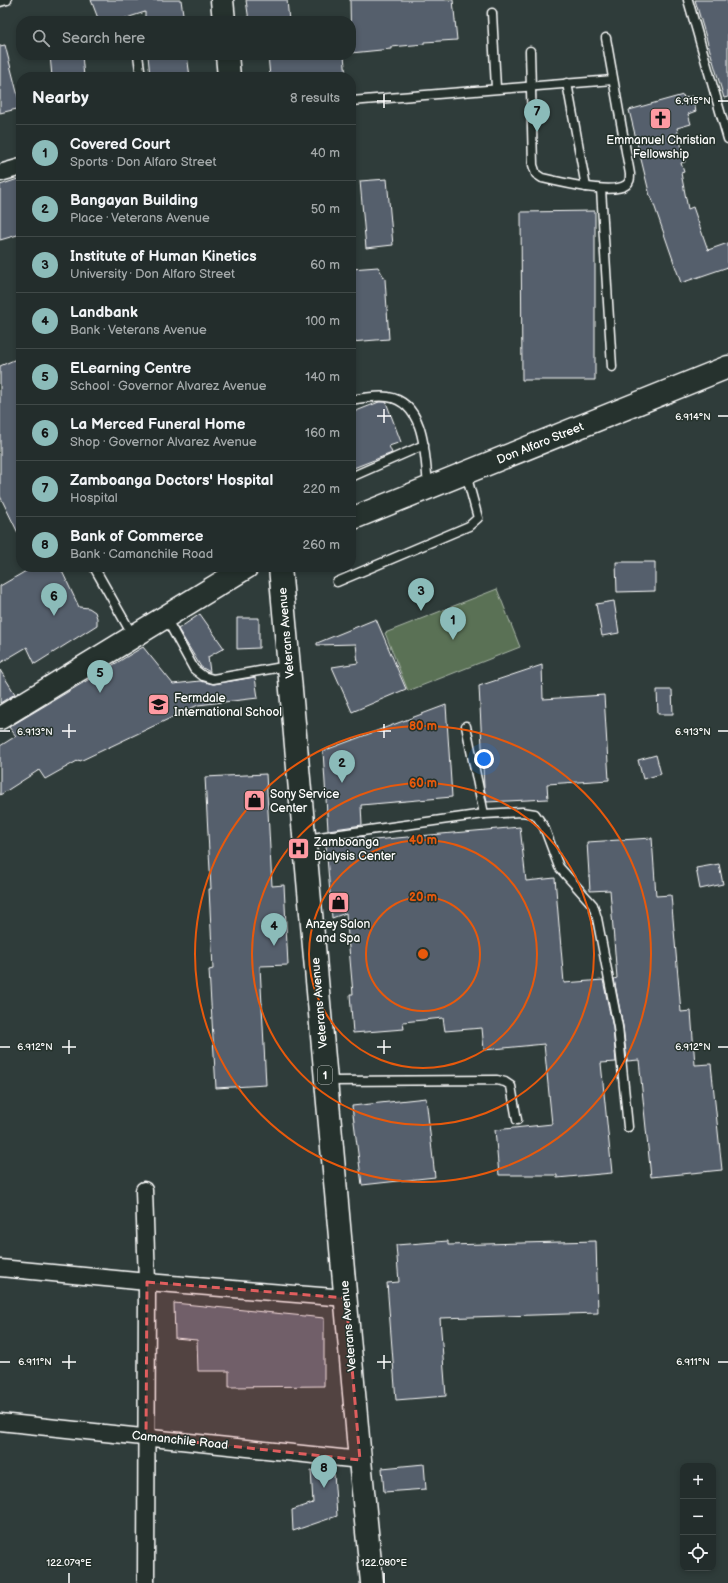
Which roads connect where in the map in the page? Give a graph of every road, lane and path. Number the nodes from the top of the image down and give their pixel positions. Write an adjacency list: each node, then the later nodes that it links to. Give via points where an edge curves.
1 (7, 0): 4 (lane)
2 (222, 0): 6 (main road)
3 (688, 0): 18 (lane)
4 (0, 2)
5 (492, 13): 16 (lane)
6 (224, 16)
7 (606, 38): 13 (lane)
8 (530, 52): 15 (lane)
9 (139, 60): 11 (lane)
10 (227, 60): 12 (main road)
11 (140, 72)
12 (229, 72)
13 (613, 80): 14 (lane); 22 (lane, via 630,180 622,187)
14 (567, 83): 15 (lane); 21 (lane)
15 (531, 86): 16 (lane); 21 (lane, via 533,165 536,174 542,178)
16 (496, 88): 17 (lane)
17 (356, 101)
18 (728, 139)
19 (16, 168): 20 (street)
20 (0, 173)
21 (586, 187): 22 (lane)
22 (601, 189): 23 (lane)
23 (612, 367)
24 (728, 367): 27 (main road, Don Alfaro Street)
25 (356, 399): 26 (lane, via 390,397 410,409 418,422)
26 (424, 446): 28 (lane); 29 (lane)
27 (466, 473): 29 (main road, Don Alfaro Street); 34 (lane, via 478,518 474,523)
28 (356, 475)
29 (428, 487): 30 (main road, Don Alfaro Street)
30 (356, 516)
31 (97, 572): 36 (lane)
32 (239, 572): 35 (main road)
33 (280, 572): 37 (main road, Veterans Avenue / 1)
34 (337, 582)
35 (166, 617): 36 (main road); 37 (lane, via 194,669 203,676 213,679)
36 (133, 636): 38 (main road)
37 (289, 666): 41 (main road, Veterans Avenue / 1)
38 (0, 718)
39 (466, 726): 40 (lane)
40 (484, 814): 41 (lane); 44 (lane, via 535,814 544,827 559,867 593,905 618,1027)
41 (304, 839): 42 (main road, Veterans Avenue / 1)
42 (326, 1081): 43 (lane, via 497,1080 511,1086); 48 (main road, Veterans Avenue / 1)
43 (517, 1120)
44 (628, 1127)
45 (144, 1190): 47 (street)
46 (0, 1268): 47 (street)
47 (147, 1282): 48 (street); 50 (street)
48 (346, 1298): 51 (main road, Veterans Avenue / 1)
49 (0, 1422): 50 (street, Camanchile Road)
50 (146, 1437): 51 (street, Camanchile Road); 52 (street)
51 (360, 1460): 53 (main road, Veterans Avenue / 1)
52 (146, 1583)
53 (372, 1583)

